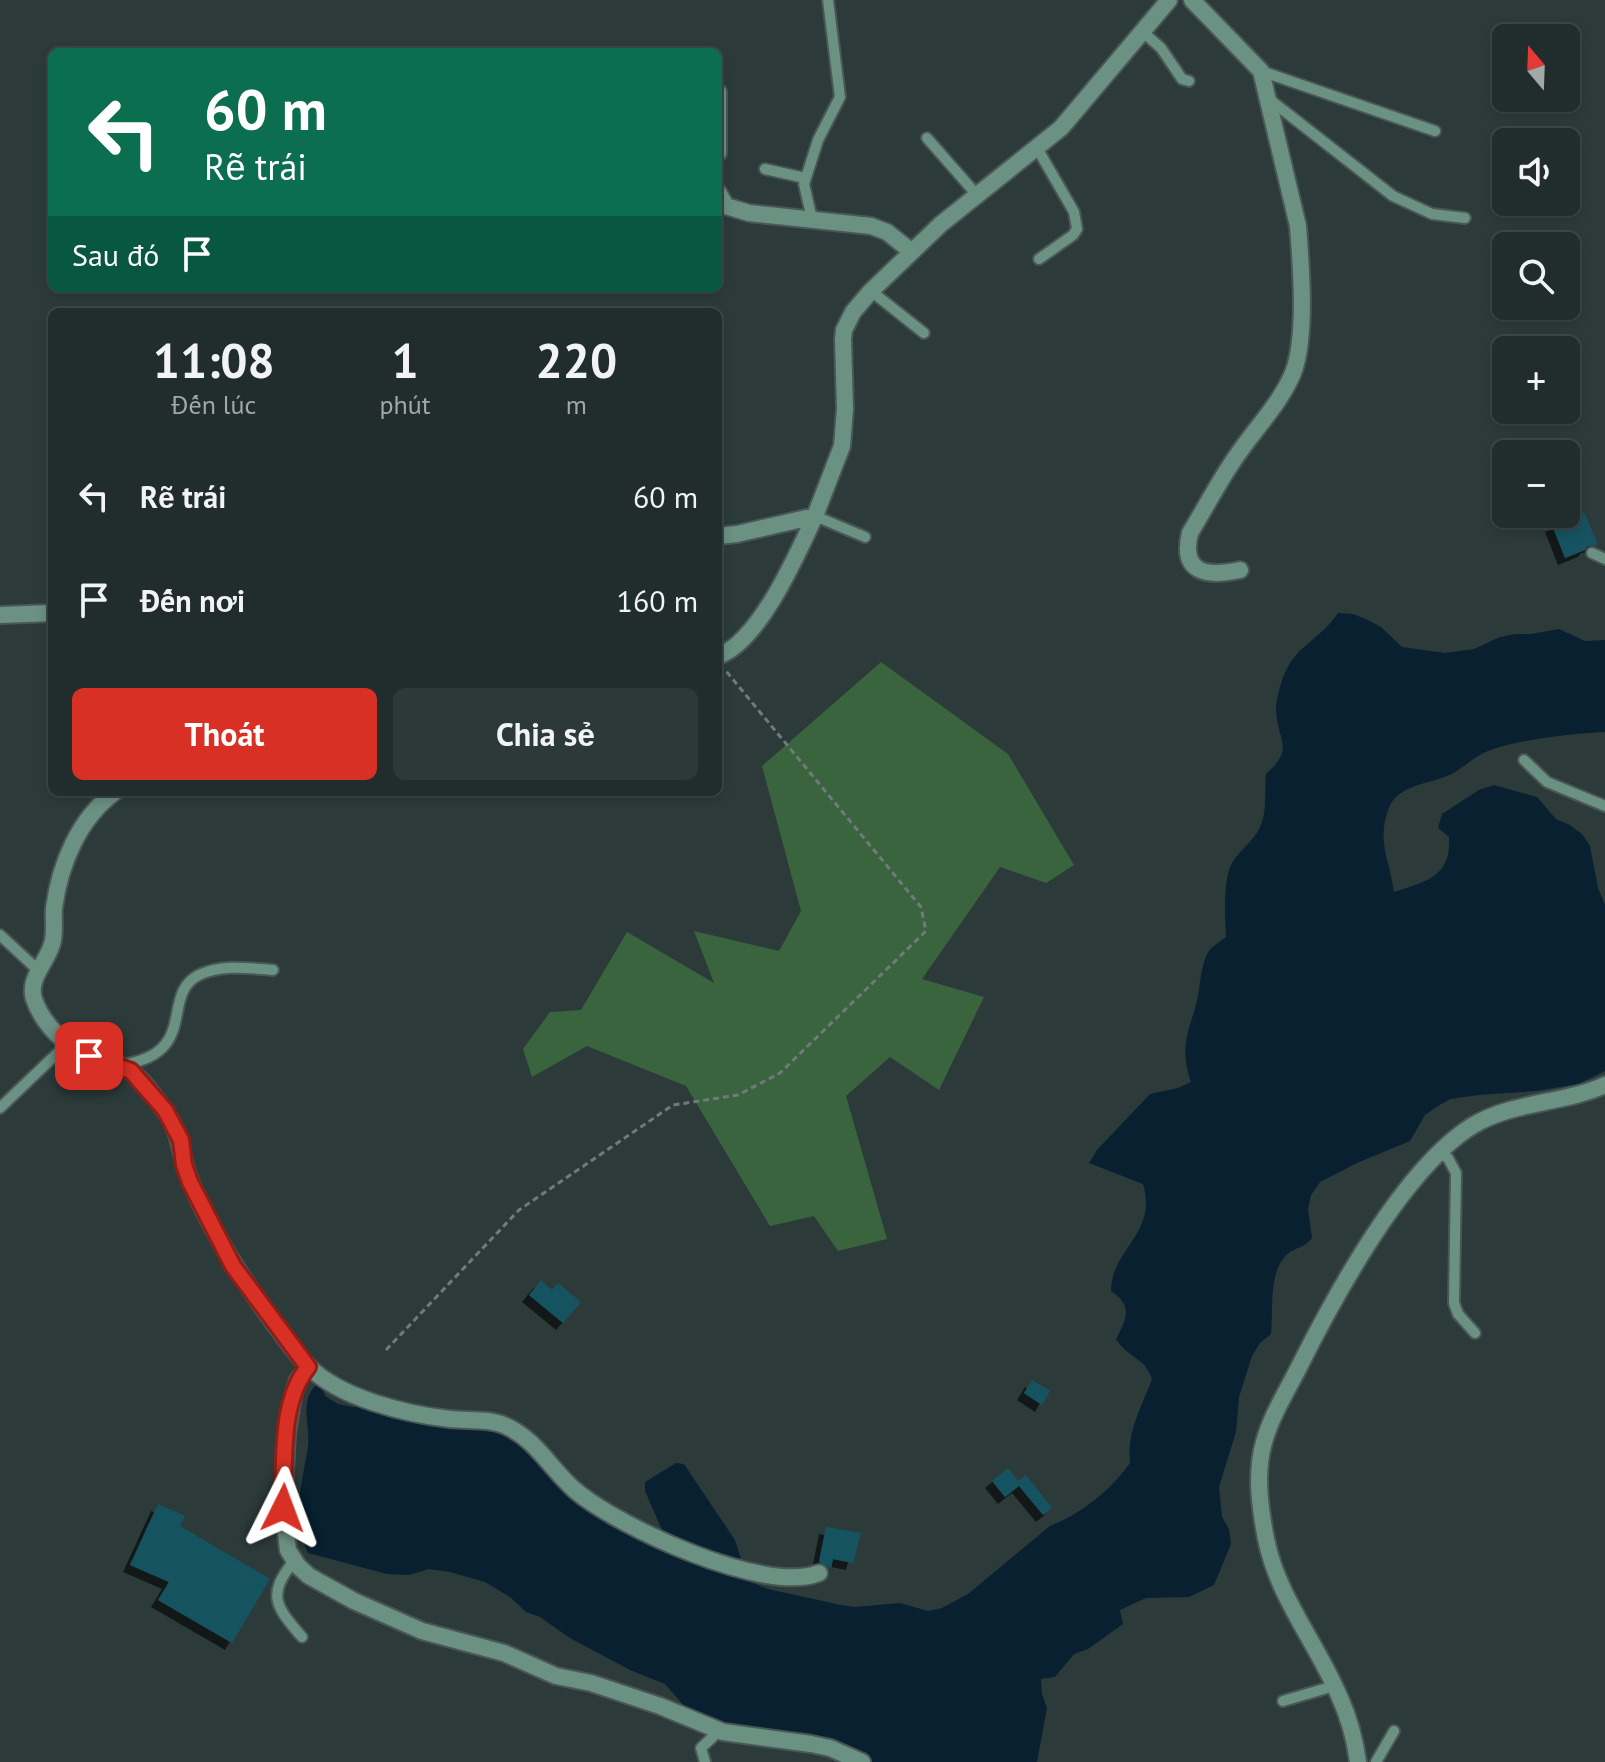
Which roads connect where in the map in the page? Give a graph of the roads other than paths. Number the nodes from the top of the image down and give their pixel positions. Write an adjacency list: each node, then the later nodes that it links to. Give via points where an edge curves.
1 (828, 0): 12 (lane, via 840,97)
2 (1169, 0): 4 (street)
3 (1192, 0): 5 (street)
4 (1143, 32): 6 (lane); 10 (street, via 1080,108)
5 (1261, 71): 7 (street); 8 (lane)
6 (1189, 81)
7 (1267, 98): 15 (lane, via 1393,196 1432,214); 26 (street, via 1298,226 1301,318 1294,371 1235,458 1187,545 1188,557 1205,573)
8 (1435, 131)
9 (927, 138): 13 (lane)
10 (1037, 148): 13 (street); 18 (lane, via 1074,212 1077,229)
11 (765, 169): 12 (lane)
12 (805, 178): 16 (lane)
13 (977, 195): 17 (street)
14 (722, 203): 16 (street, via 762,215)
15 (1465, 218)
16 (812, 219): 17 (street, via 871,226)
17 (912, 252): 19 (street)
18 (1039, 259)
19 (871, 291): 20 (lane); 21 (street, via 844,330 842,446)
20 (924, 333)
21 (815, 516): 22 (street); 23 (lane); 29 (street, via 757,622)
22 (722, 535)
23 (865, 537)
24 (1592, 553): 25 (lane)
25 (1605, 559)
26 (1240, 570)
27 (48, 613): 28 (street)
28 (0, 615)
29 (722, 656)
30 (1524, 760): 32 (lane, via 1547,782)
31 (111, 796): 35 (street, via 80,830 62,871 53,940)
32 (1605, 806)
33 (0, 935): 35 (lane)
34 (273, 970): 37 (lane, via 216,969 197,976 186,986 174,1031 154,1056)
35 (39, 971): 36 (street, via 33,983 35,1002)
36 (67, 1044): 37 (street); 39 (lane)
37 (119, 1065): 42 (street, via 131,1071 165,1110 181,1140 190,1182 233,1266)
38 (1605, 1085): 40 (street, via 1492,1116)
39 (0, 1108)
40 (1438, 1153): 41 (lane, via 1448,1158 1456,1173 1454,1303); 46 (street, via 1362,1255 1316,1335 1272,1420 1259,1467 1274,1567)
41 (1475, 1333)
42 (308, 1367): 43 (street, via 295,1387 287,1434 284,1523); 44 (street, via 355,1396 405,1411 509,1427 583,1496 664,1541 725,1567 795,1577)
43 (294, 1561): 45 (lane, via 279,1583 276,1602); 48 (street, via 309,1576 354,1601 422,1631 504,1653)
44 (819, 1573)
45 (302, 1637)
46 (1334, 1686): 47 (lane); 52 (street)
47 (1283, 1701)
48 (719, 1731): 50 (street, via 830,1748); 51 (lane, via 701,1748)
49 (1394, 1731): 53 (lane)
50 (849, 1760)
51 (705, 1762)
52 (1358, 1762)
53 (1376, 1762)

